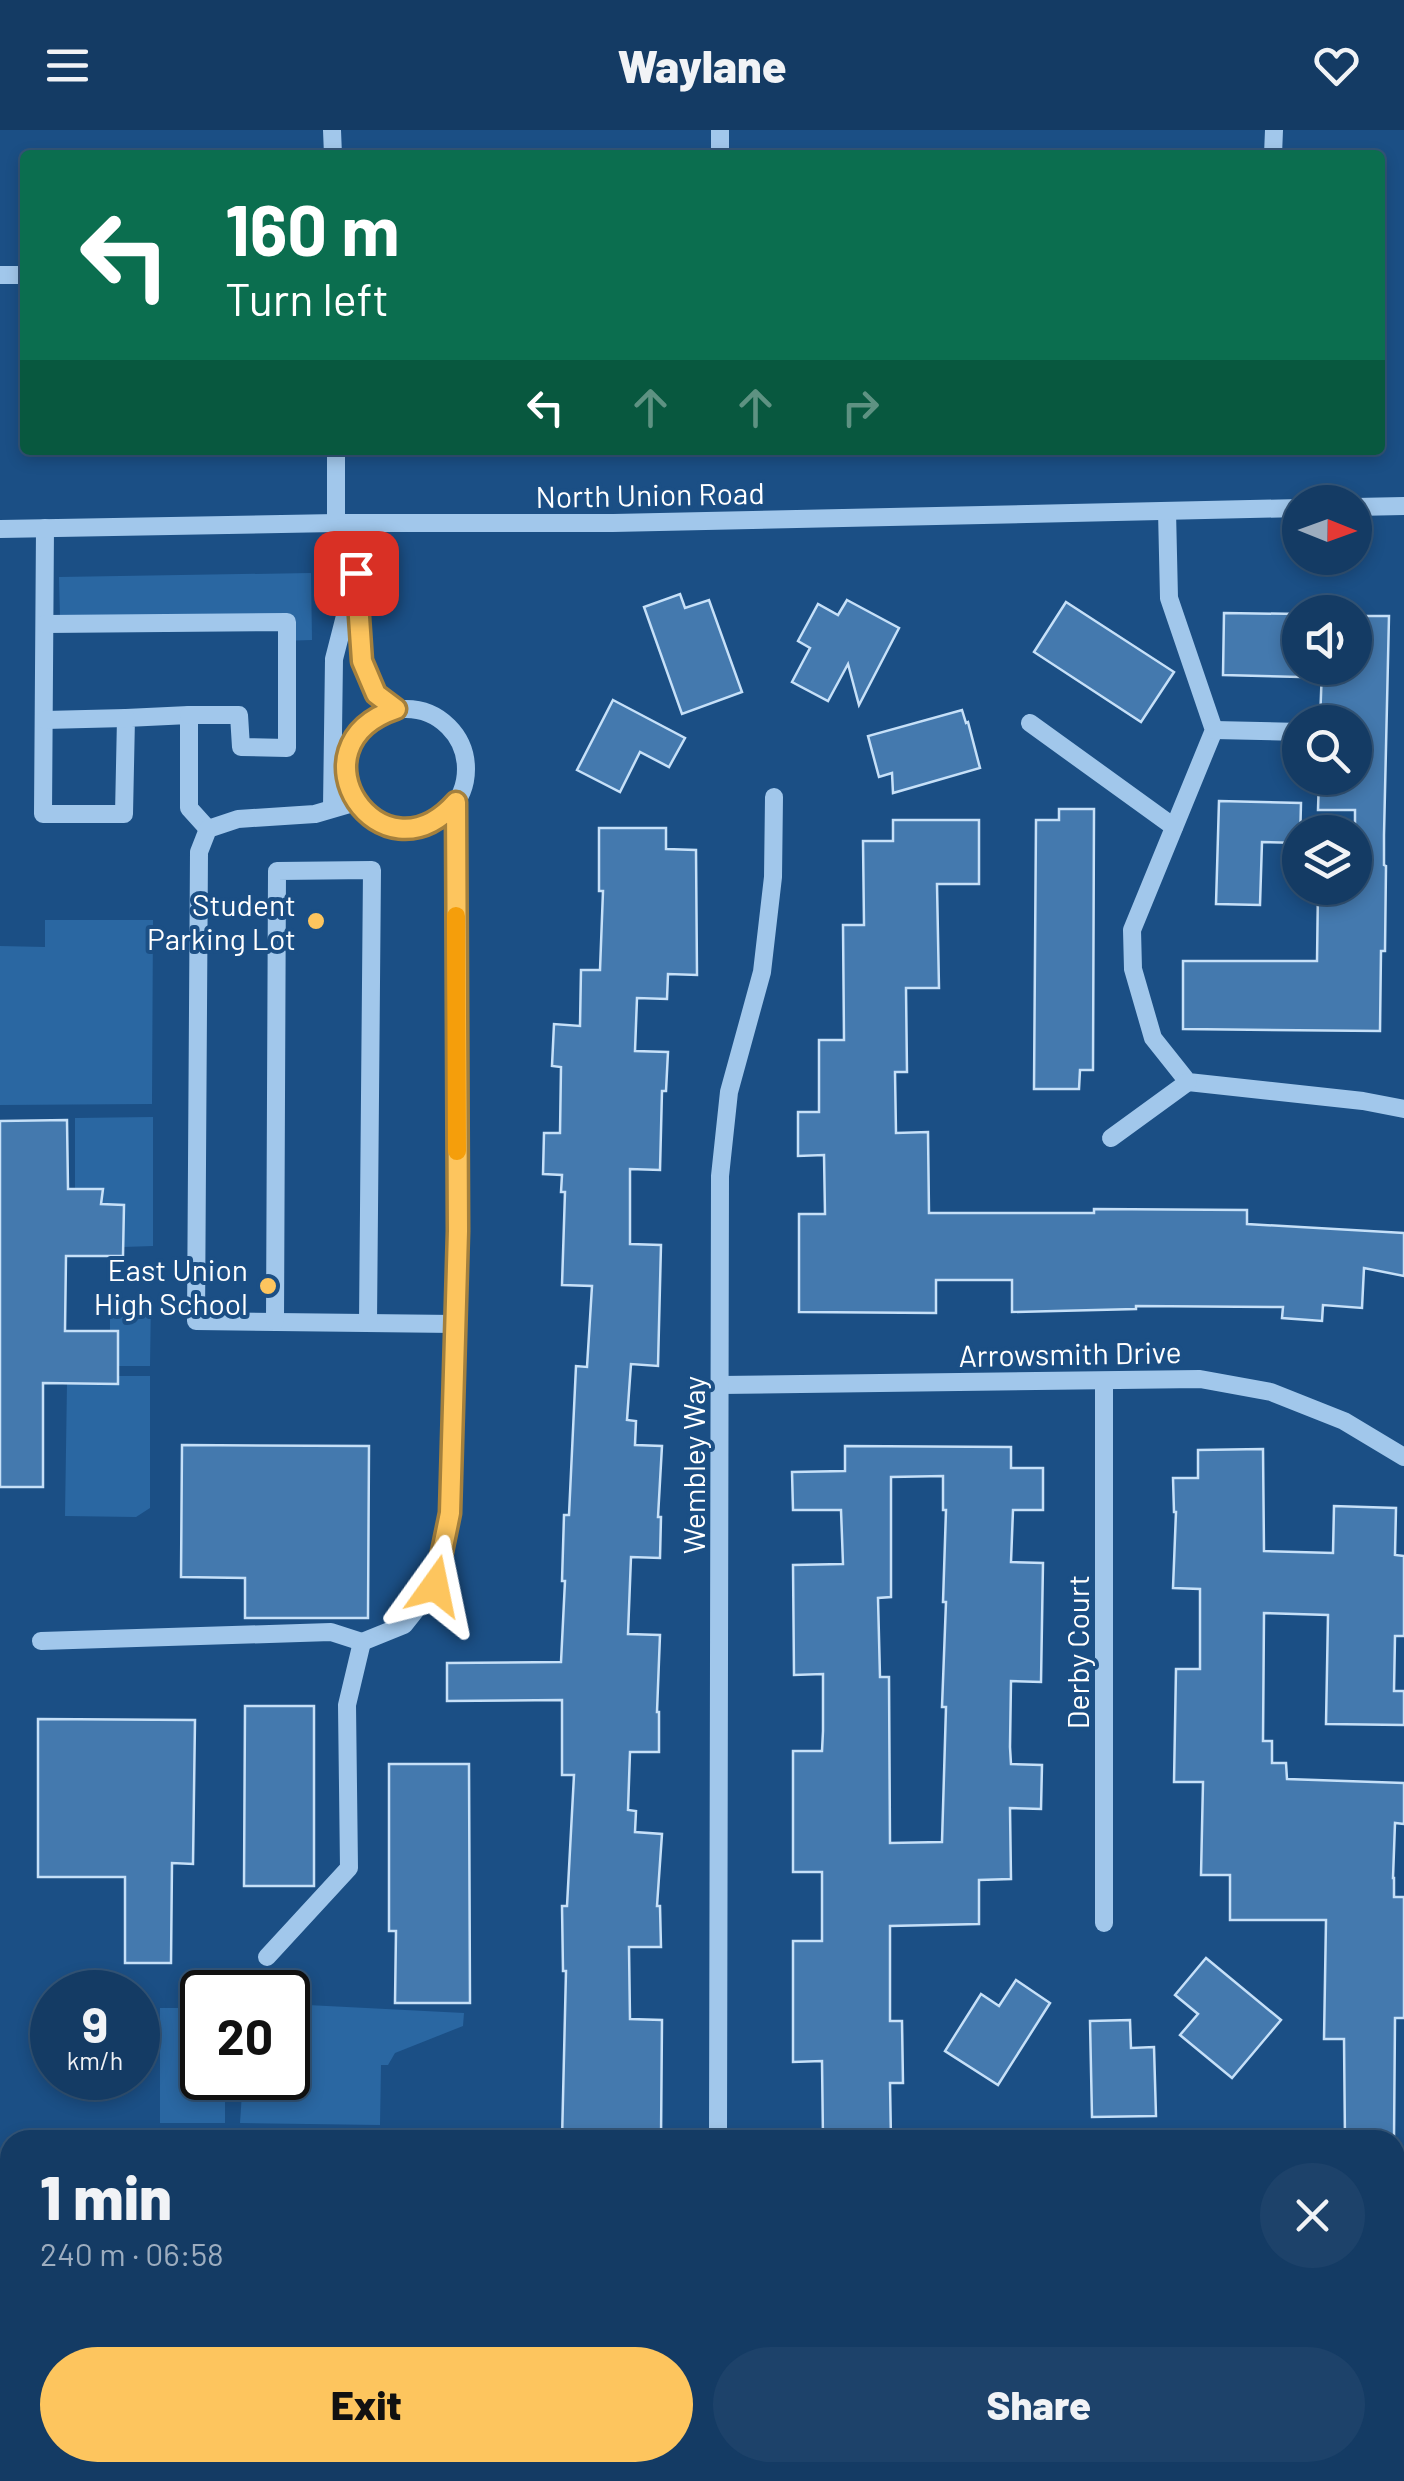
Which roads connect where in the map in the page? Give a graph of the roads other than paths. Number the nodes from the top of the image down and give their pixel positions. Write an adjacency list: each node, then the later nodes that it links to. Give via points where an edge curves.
1 (337, 455): 6 (street)
2 (1404, 506): 3 (street)
3 (1372, 507)
4 (1282, 508): 5 (street, North Union Road)
5 (1168, 511): 6 (street, North Union Road); 16 (street, via 1169,598)
6 (345, 523): 7 (street, North Union Road); 9 (street)
7 (44, 528): 8 (street, North Union Road); 10 (street)
8 (0, 529)
9 (356, 573): 11 (street, via 362,661 376,694); 21 (street, via 334,659)
10 (44, 624): 12 (street, via 286,622 286,748 241,747 239,715); 14 (street)
11 (396, 709): 19 (street, via 362,728 351,745 346,764); 20 (street, via 435,716 461,745 466,764)
12 (189, 715): 13 (street); 23 (street, via 189,808)
13 (126, 718): 14 (street); 14 (street, via 124,814 43,814)
14 (44, 720)
15 (1030, 724): 22 (street)
16 (1214, 730): 17 (street); 22 (street)
17 (1282, 732)
18 (774, 796): 31 (street, Wembley Way, via 762,972 730,1092 720,1176)
19 (356, 802): 20 (street, via 386,826 406,829 426,826); 21 (street)
20 (456, 802): 29 (street)
21 (332, 808): 23 (street, via 238,818)
22 (1174, 828): 24 (street, via 1132,930 1133,969 1153,1038)
23 (208, 829): 27 (street, via 199,852 196,1321)
24 (1188, 1082): 25 (street); 26 (street)
25 (1404, 1109)
26 (1112, 1138)
27 (276, 1321): 28 (street); 28 (street, via 277,871 372,870)
28 (368, 1322): 29 (street)
29 (454, 1324): 34 (street, via 450,1513 435,1586 404,1626)
30 (1104, 1381): 31 (street, Arrowsmith Drive); 32 (street, Arrowsmith Drive, via 1200,1378 1270,1392); 35 (street, Derby Court)
31 (720, 1385): 37 (street, Wembley Way)
32 (1402, 1453)
33 (41, 1641): 34 (street, via 331,1632)
34 (362, 1642): 36 (street, via 347,1705 349,1868)
35 (1104, 1923)
36 (266, 1956)
37 (718, 2130)

